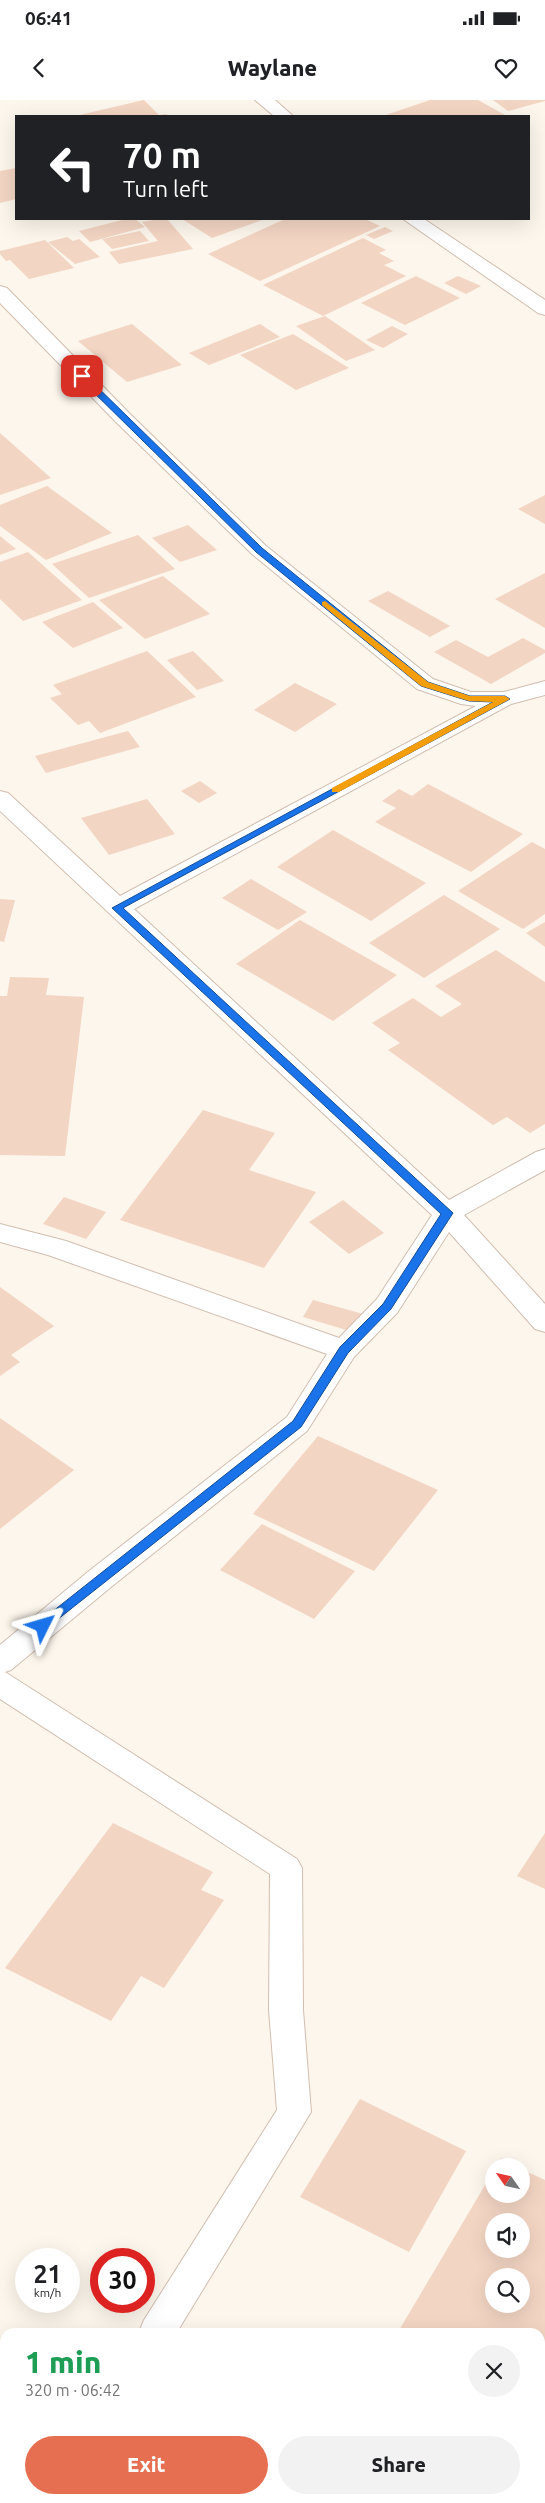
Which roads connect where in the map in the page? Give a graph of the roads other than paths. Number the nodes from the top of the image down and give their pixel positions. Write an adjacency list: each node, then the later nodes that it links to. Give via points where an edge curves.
1 (264, 100): 2 (street)
2 (283, 115)
3 (413, 220): 5 (street)
4 (0, 292): 7 (street, via 259,550 425,684 469,699)
5 (545, 308)
6 (545, 688): 7 (street)
7 (505, 699): 9 (street)
8 (0, 798): 9 (street)
9 (117, 908): 11 (street)
10 (545, 1158): 11 (street)
11 (448, 1213): 13 (street); 14 (street, via 387,1306)
12 (0, 1233): 14 (street, via 56,1248)
13 (545, 1322)
14 (344, 1350): 15 (street, via 297,1424)
15 (0, 1662)
16 (0, 1683): 17 (street, via 286,1868 286,2010 294,2112)
17 (159, 2328)

